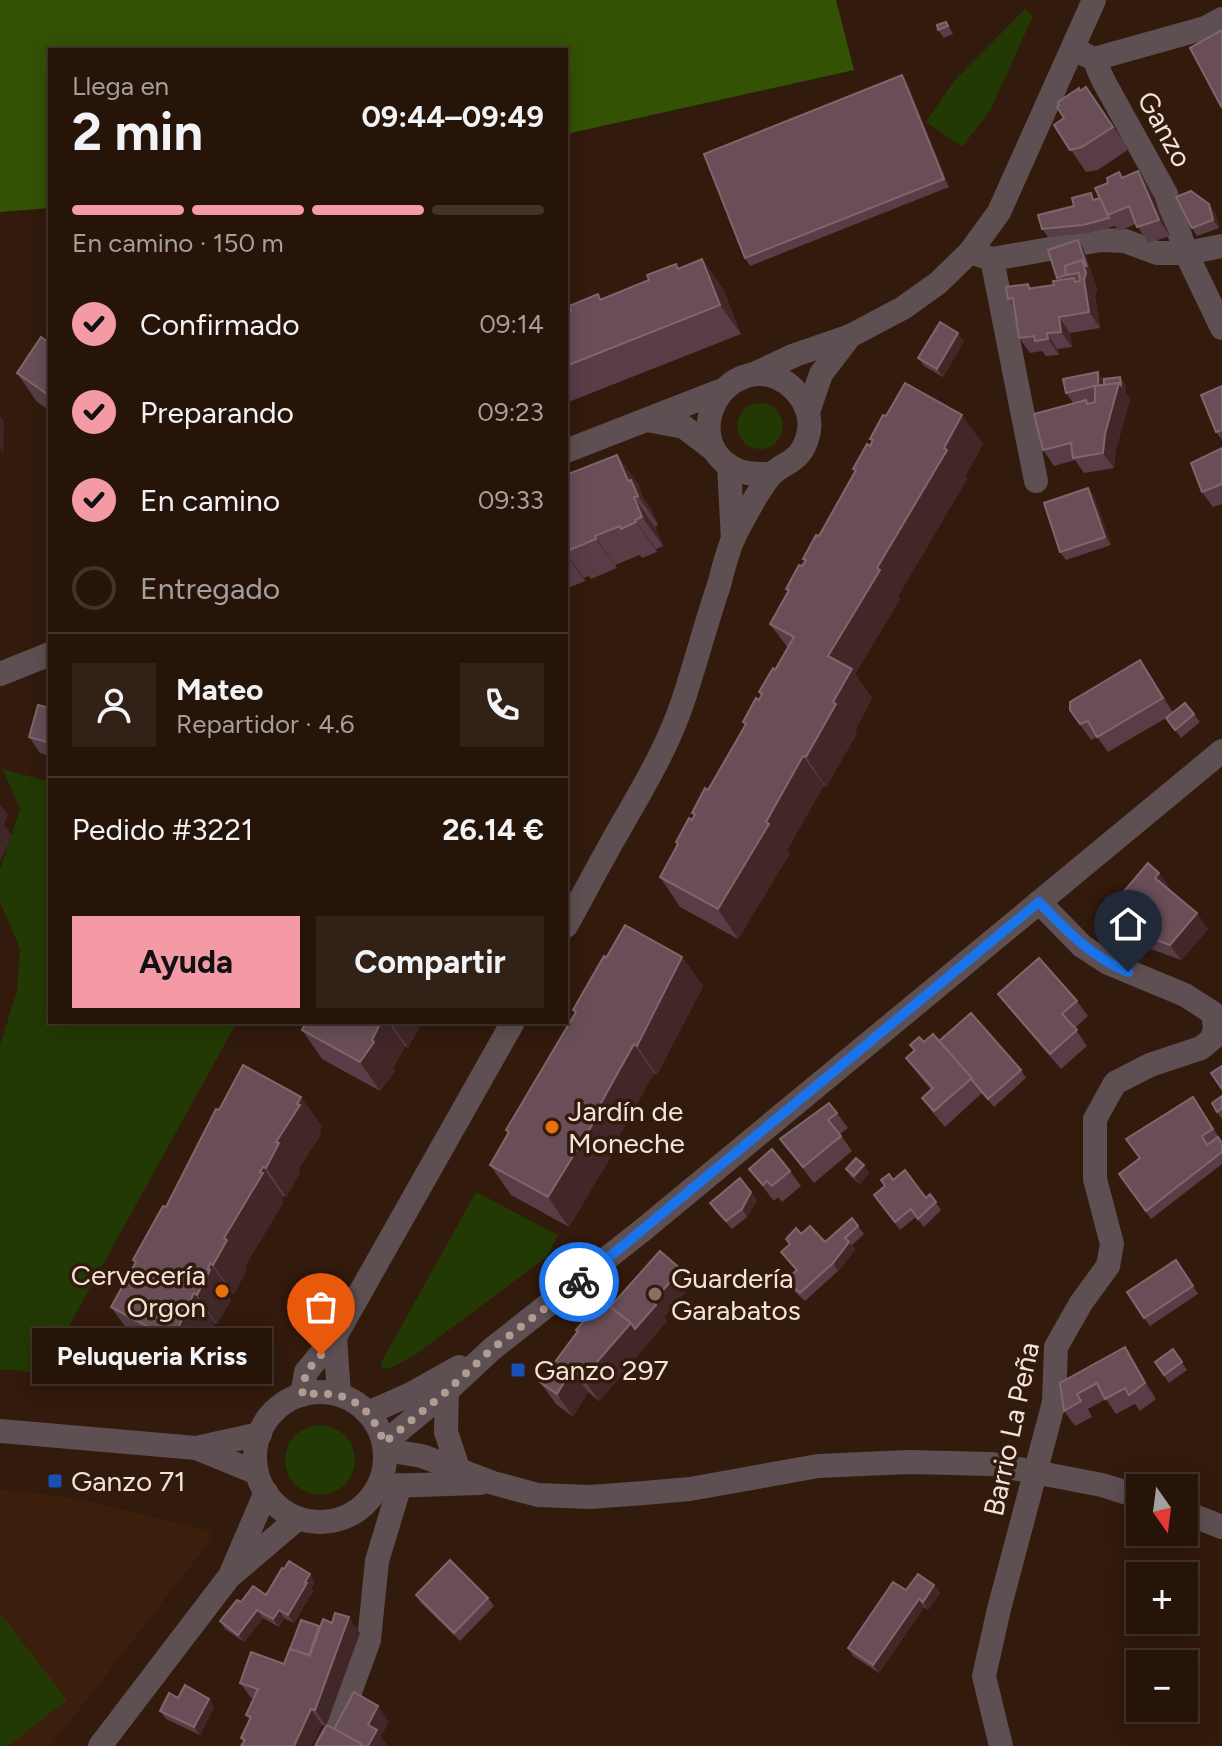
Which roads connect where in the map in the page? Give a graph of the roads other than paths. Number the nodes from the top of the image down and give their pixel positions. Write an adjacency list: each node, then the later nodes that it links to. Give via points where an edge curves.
1 (1094, 0): 3 (street)
2 (1222, 19): 3 (street, via 1205,28)
3 (1084, 54): 5 (street, Ganzo, via 1166,194); 6 (street)
4 (1222, 246): 5 (street)
5 (1186, 253): 6 (street, via 1157,253 1125,241 1101,240); 7 (street, Ganzo)
6 (981, 256): 8 (street); 16 (street)
7 (1222, 328)
8 (850, 336): 9 (street); 11 (street, via 821,374)
9 (754, 374): 10 (street); 11 (street, via 772,375 795,389)
10 (720, 391): 12 (street); 14 (street, via 708,429)
11 (808, 412): 15 (street, via 808,438 795,461)
12 (645, 419): 13 (street); 14 (street, via 684,427)
13 (568, 450)
14 (722, 458): 15 (street, via 750,475); 17 (street)
15 (772, 474): 17 (street)
16 (1036, 481)
17 (733, 540): 22 (street, via 667,741)
18 (48, 655): 19 (street)
19 (0, 674)
20 (1222, 751): 21 (street)
21 (1039, 902): 23 (street, Barrio La Peña, via 1095,955); 26 (street)
22 (568, 922)
23 (1218, 1014): 46 (street, Barrio La Peña, via 1212,1039 1115,1083 1095,1119 1095,1179 1112,1244 1108,1266 1056,1347 1054,1402 984,1676)
24 (512, 1024): 25 (street)
25 (335, 1337): 28 (street); 29 (street, via 306,1372)
26 (492, 1349): 27 (street); 30 (street)
27 (447, 1391): 33 (street); 35 (street, via 446,1432)
28 (339, 1394): 29 (street); 30 (street)
29 (302, 1395): 32 (street, via 284,1403)
30 (368, 1413): 33 (street)
31 (0, 1431): 34 (street)
32 (260, 1434): 34 (street); 36 (street, via 256,1453)
33 (385, 1447): 35 (street); 38 (street)
34 (196, 1448): 36 (street)
35 (459, 1471): 37 (street)
36 (262, 1483): 41 (street, via 280,1510); 43 (street)
37 (493, 1483): 38 (street); 39 (street, via 538,1495 590,1497 690,1489 818,1466 978,1463)
38 (389, 1486): 41 (street, via 351,1514 331,1521); 45 (street, via 369,1640)
39 (1126, 1493)
40 (1198, 1518): 42 (street)
41 (297, 1519): 43 (street)
42 (1222, 1527)
43 (229, 1577): 44 (street)
44 (100, 1746)
45 (327, 1746)
46 (1001, 1746)

